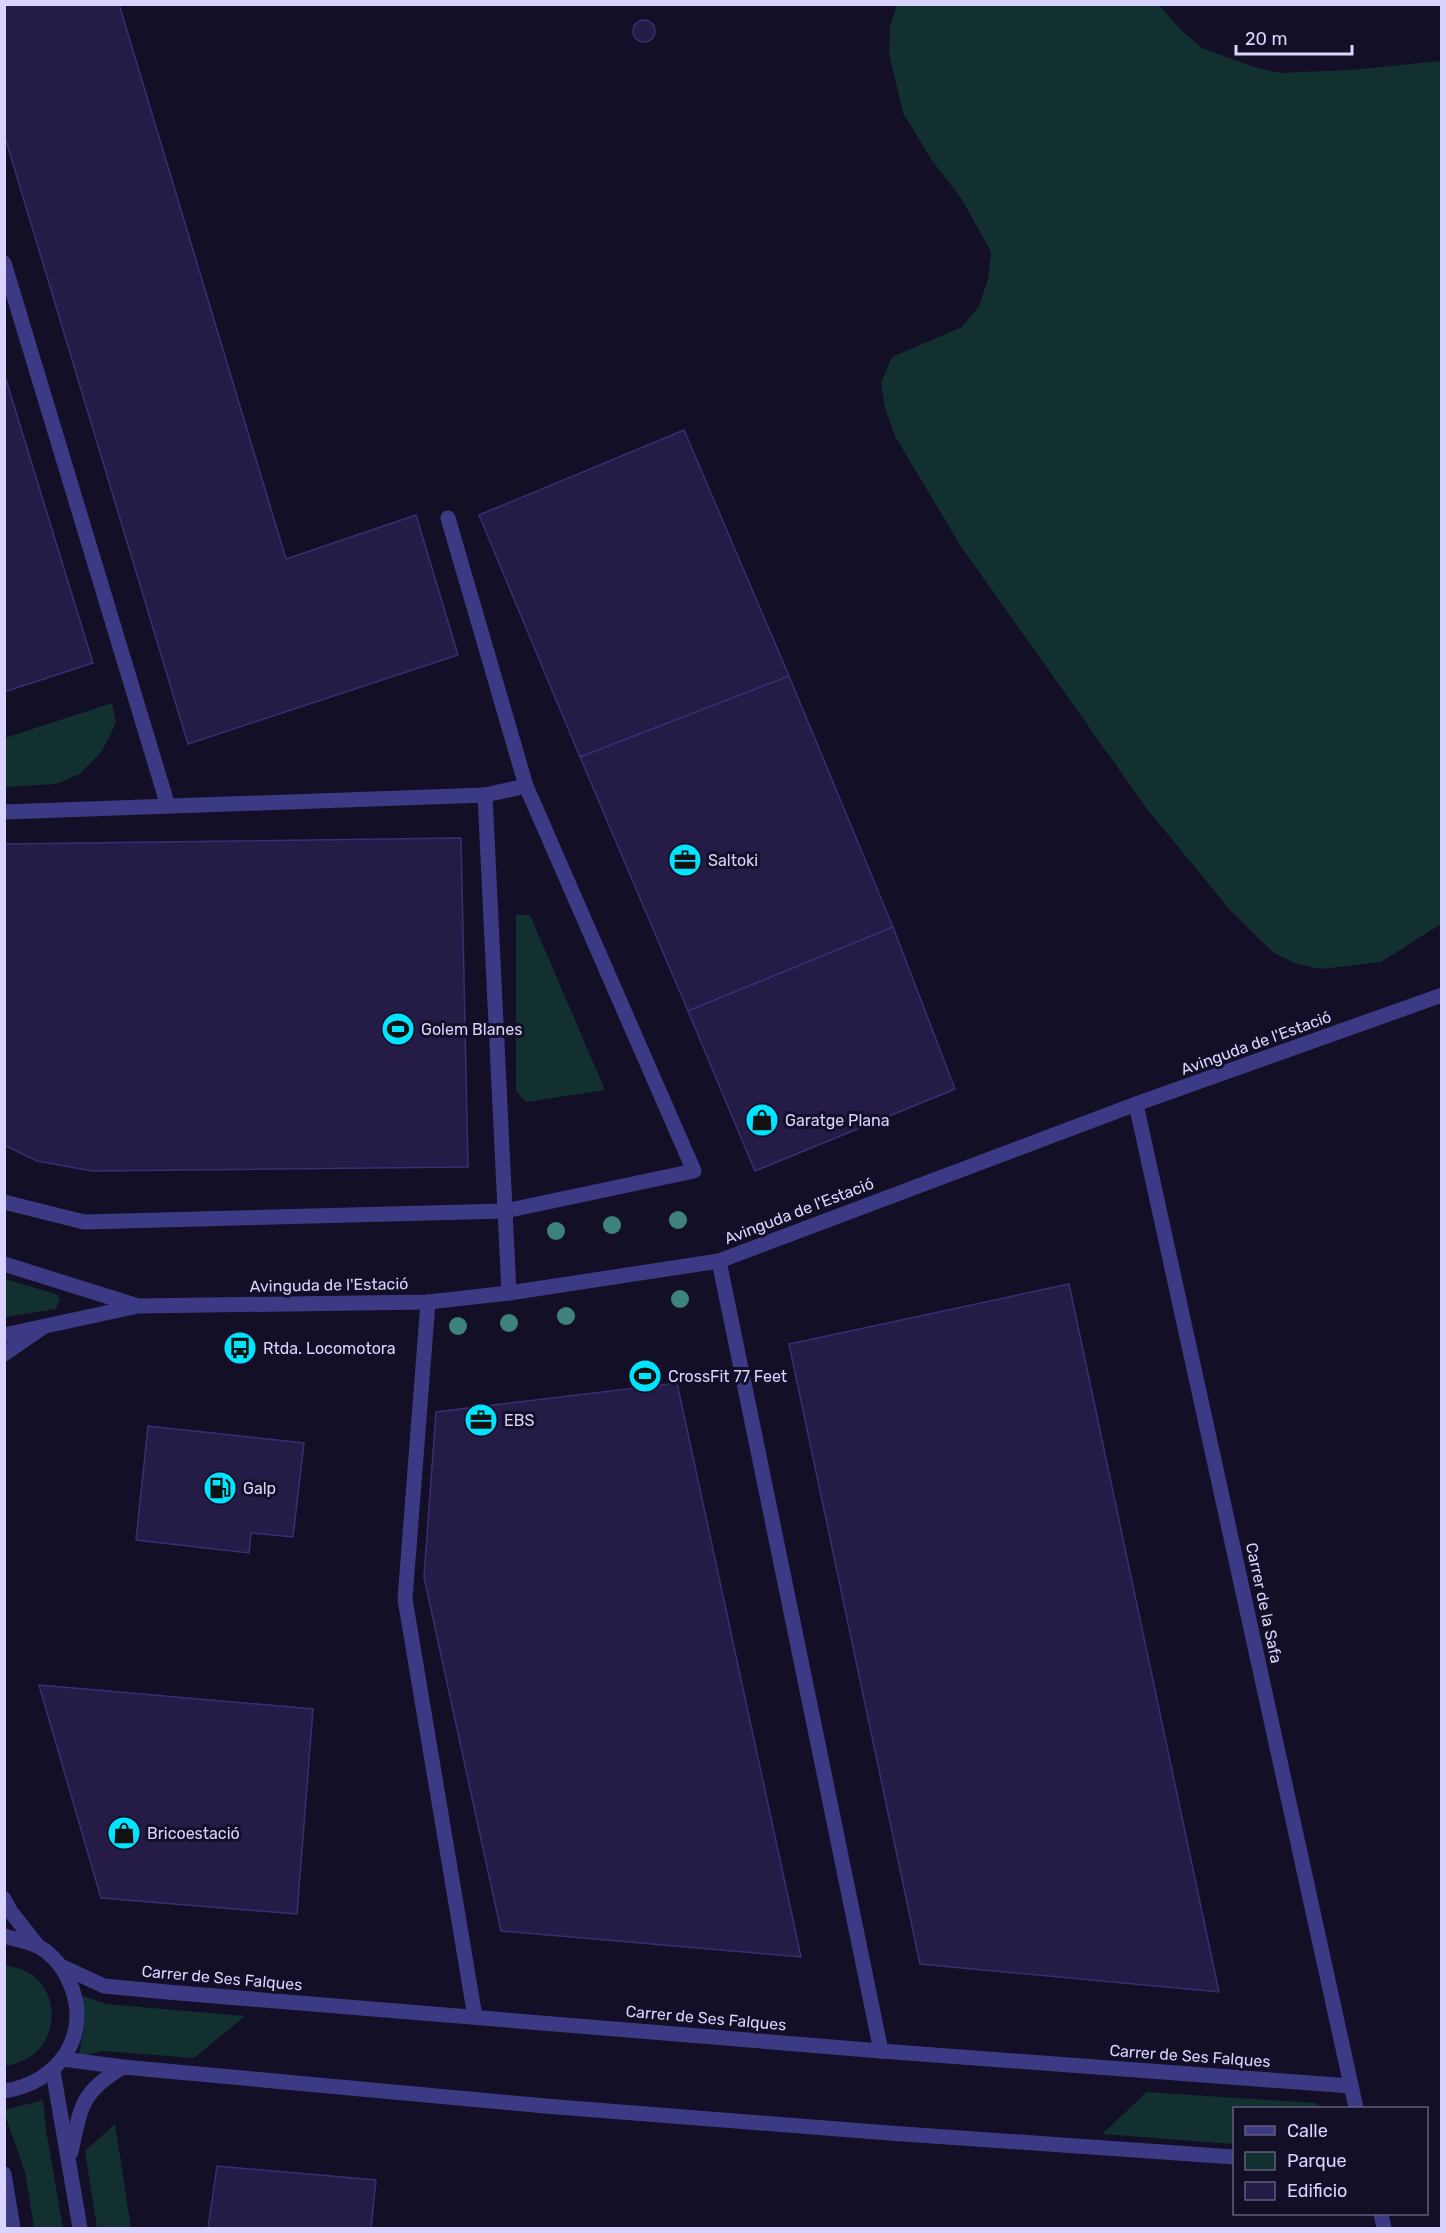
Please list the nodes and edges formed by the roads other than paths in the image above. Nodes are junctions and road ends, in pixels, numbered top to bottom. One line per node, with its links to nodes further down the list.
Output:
1 (4, 263): 5 (street)
2 (448, 518): 3 (street)
3 (526, 786): 4 (street); 10 (street)
4 (485, 795): 5 (street); 10 (street)
5 (168, 806): 6 (street)
6 (4, 812)
7 (1442, 995): 8 (street, Avinguda de l'Estació)
8 (1136, 1104): 11 (street, Avinguda de l'Estació); 28 (street, Carrer de la Safa)
9 (4, 1202): 10 (street)
10 (505, 1211): 13 (street)
11 (719, 1261): 13 (street, Avinguda de l'Estació); 24 (street)
12 (4, 1264): 15 (street, Avinguda de l'Estació)
13 (509, 1293): 14 (street, Avinguda de l'Estació)
14 (428, 1302): 15 (street, Avinguda de l'Estació); 23 (street)
15 (138, 1306): 16 (street, Avinguda de l'Estació)
16 (43, 1327): 17 (street, Avinguda de l'Estació); 18 (street)
17 (4, 1335)
18 (4, 1354)
19 (4, 1899): 21 (street)
20 (4, 1936): 21 (street)
21 (37, 1945): 22 (street)
22 (63, 1967): 23 (street, Carrer de Ses Falques); 25 (street)
23 (475, 2017): 24 (street, Carrer de Ses Falques)
24 (881, 2051): 28 (street, Carrer de Ses Falques)
25 (63, 2059): 26 (street); 27 (street)
26 (123, 2067): 31 (street); 32 (street)
27 (53, 2071): 29 (street); 32 (street)
28 (1351, 2086): 30 (street, Carrer de la Safa)
29 (4, 2091)
30 (1356, 2107)
31 (1233, 2157)
32 (69, 2161): 35 (street)
33 (4, 2174): 34 (street)
34 (13, 2229)
35 (80, 2229)

